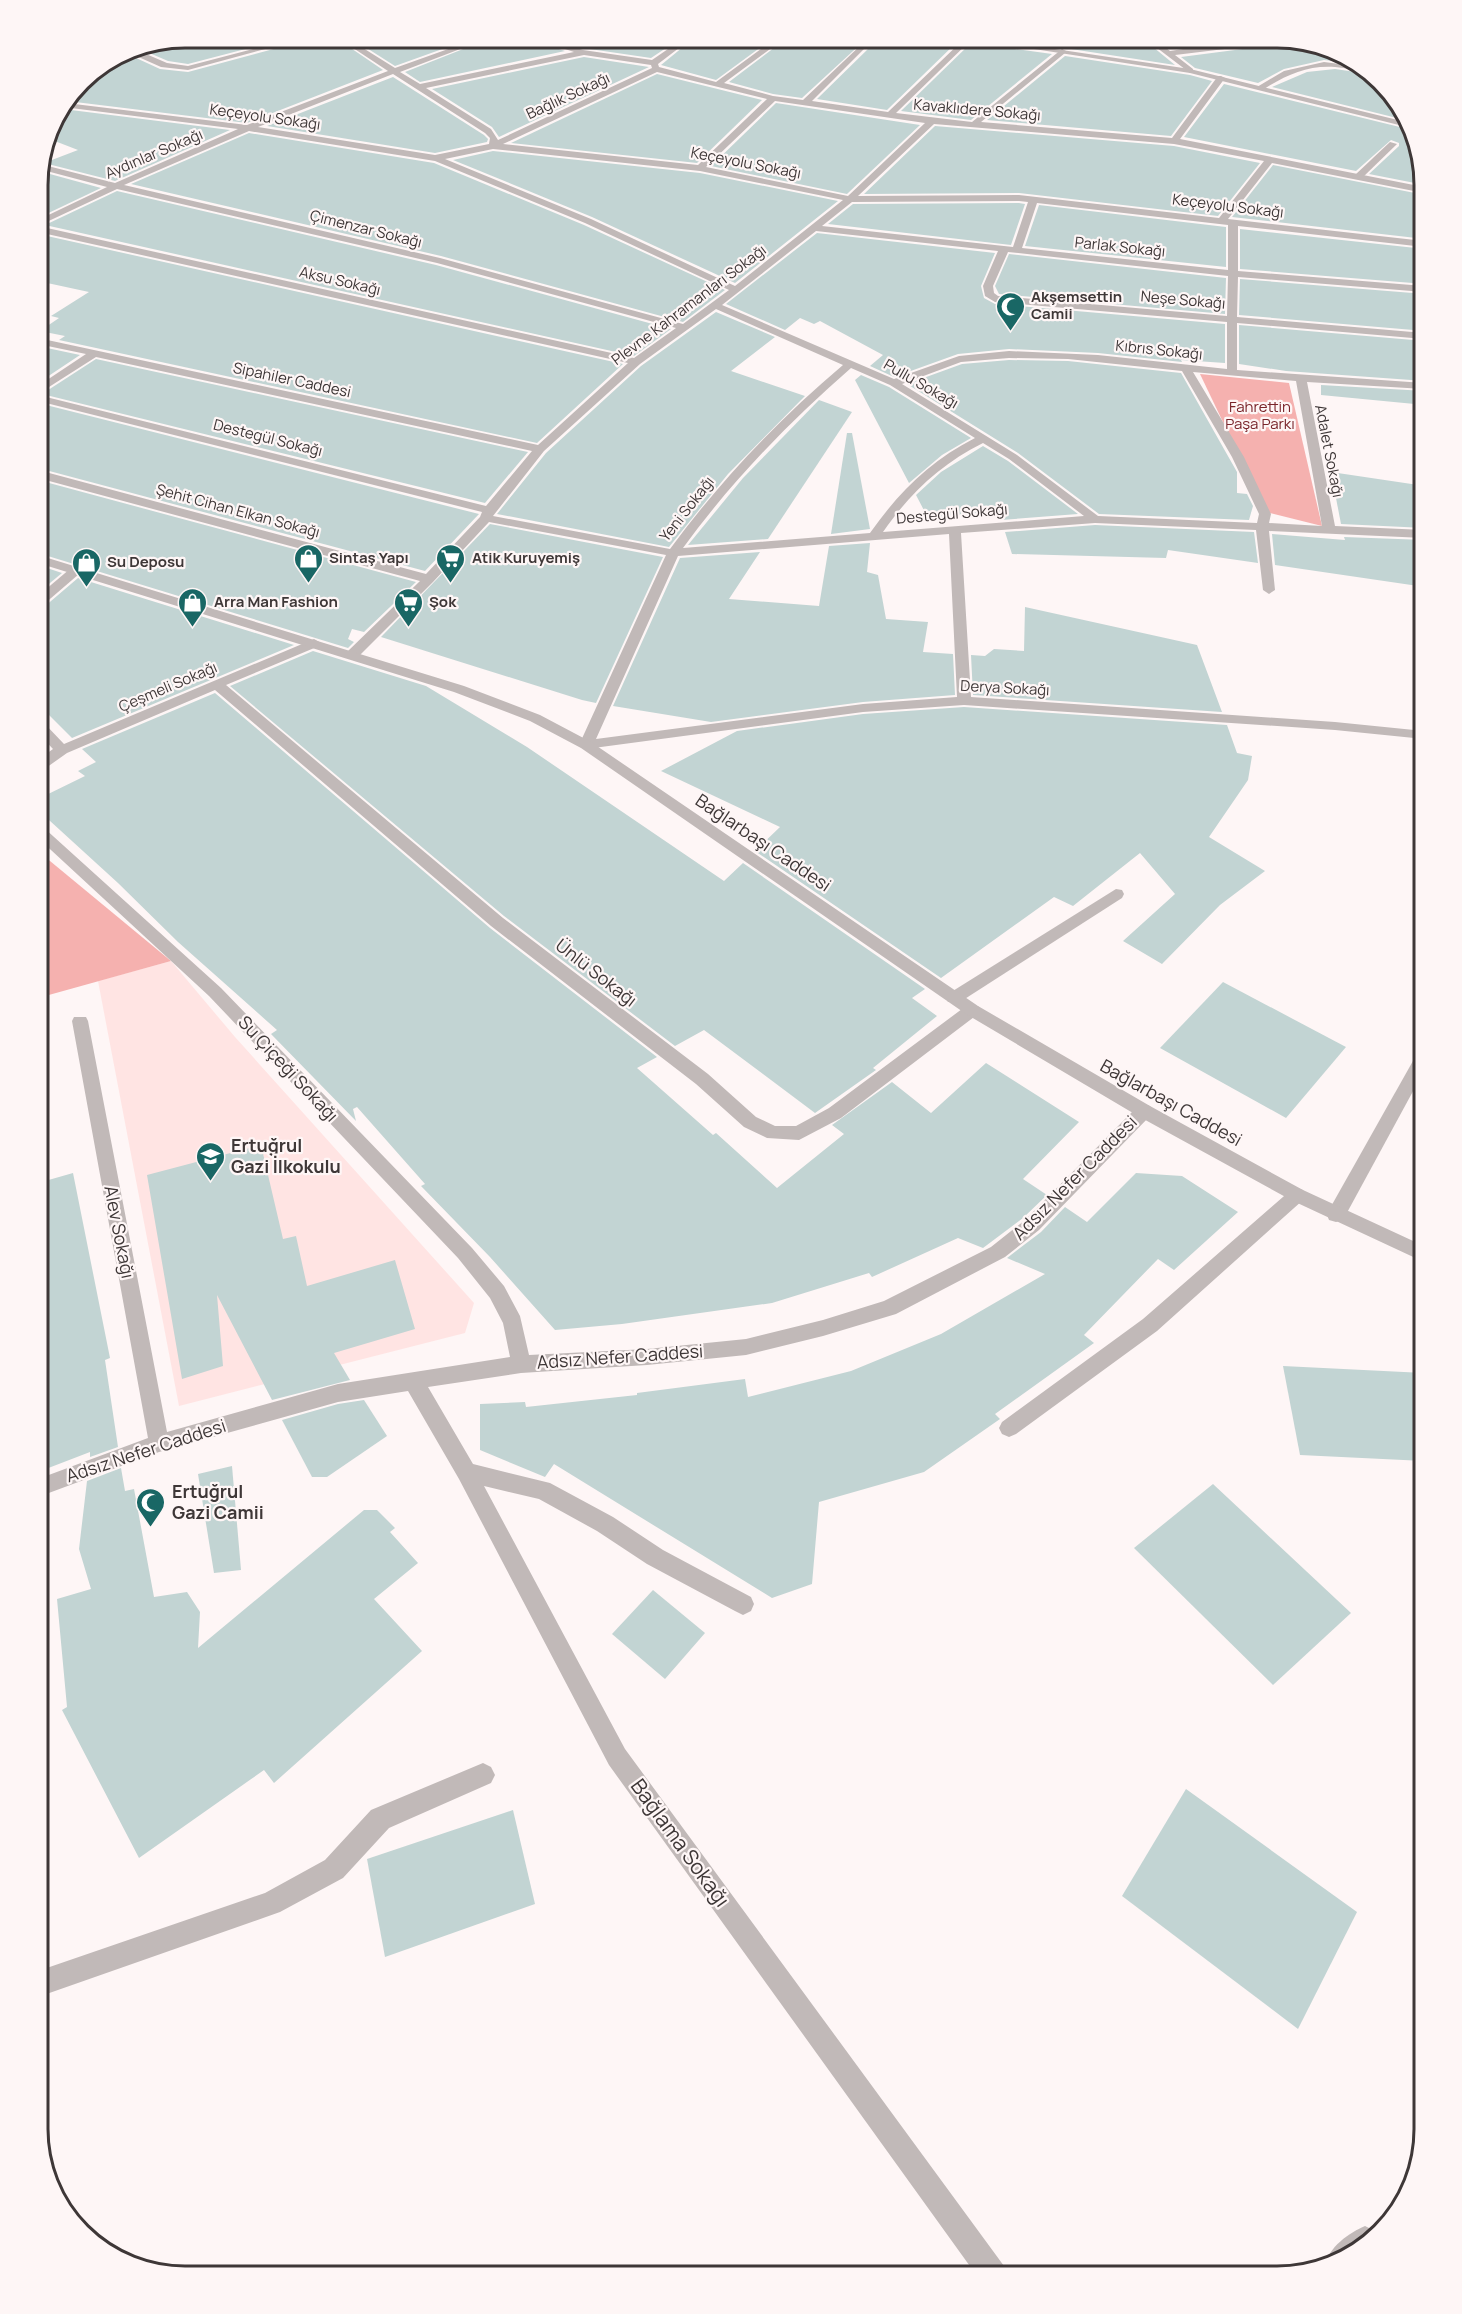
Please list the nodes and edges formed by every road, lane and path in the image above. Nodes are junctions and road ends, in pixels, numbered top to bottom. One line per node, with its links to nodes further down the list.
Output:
1 (264, 48): 15 (street)
2 (357, 48): 20 (street)
3 (457, 48): 20 (street, Aydınlar Sokağı)
4 (569, 48): 13 (street, Kavaklıdere Sokağı)
5 (676, 48): 19 (street, Bağlık Sokağı)
6 (767, 48): 23 (street)
7 (860, 48): 27 (street)
8 (958, 48): 29 (street)
9 (1040, 48): 12 (street)
10 (1161, 48): 14 (street)
11 (1219, 48): 14 (street)
12 (1062, 51): 21 (street); 31 (street)
13 (582, 52): 19 (street, Kavaklıdere Sokağı); 24 (street)
14 (1169, 54): 21 (street)
15 (140, 56)
16 (1333, 60): 17 (street)
17 (1336, 63): 18 (street); 25 (street)
18 (1342, 64)
19 (655, 66): 23 (street, Kavaklıdere Sokağı); 36 (street, Bağlık Sokağı)
20 (392, 71): 24 (street); 33 (street, Aydınlar Sokağı)
21 (1190, 71): 22 (street)
22 (1221, 78): 25 (street); 34 (street)
23 (717, 85): 26 (street, Kavaklıdere Sokağı)
24 (419, 87): 36 (street)
25 (1261, 87): 32 (street)
26 (773, 98): 27 (street, Kavaklıdere Sokağı); 39 (street)
27 (805, 103): 29 (street, Kavaklıdere Sokağı)
28 (73, 106): 33 (street, Keçeyolu Sokağı)
29 (890, 115): 30 (street, Kavaklıdere Sokağı)
30 (933, 121): 31 (street, Kavaklıdere Sokağı); 44 (street, Plevne Kahramanları Sokağı)
31 (975, 123): 34 (street, Kavaklıdere Sokağı)
32 (1399, 123)
33 (247, 128): 37 (street, Keçeyolu Sokağı); 42 (street, Aydınlar Sokağı)
34 (1174, 141): 38 (street, Kavaklıdere Sokağı)
35 (1393, 144): 41 (street)
36 (493, 146): 37 (street, Keçeyolu Sokağı); 39 (street, Keçeyolu Sokağı)
37 (435, 158): 56 (street)
38 (1270, 159): 41 (street, Kavaklıdere Sokağı); 47 (street)
39 (700, 168): 44 (street, Keçeyolu Sokağı)
40 (49, 169): 42 (street, Çimenzar Sokağı)
41 (1358, 177): 43 (street, Kavaklıdere Sokağı)
42 (112, 186): 46 (street, Aydınlar Sokağı); 59 (street, Çimenzar Sokağı)
43 (1414, 188)
44 (850, 199): 45 (street, Keçeyolu Sokağı); 49 (street, Plevne Kahramanları Sokağı)
45 (1033, 200): 47 (street, Keçeyolu Sokağı); 53 (street)
46 (48, 218)
47 (1222, 220): 48 (street, Keçeyolu Sokağı)
48 (1233, 221): 51 (street, Keçeyolu Sokağı); 54 (street)
49 (814, 228): 52 (street, Parlak Sokağı); 56 (street, Plevne Kahramanları Sokağı)
50 (48, 231): 63 (street, Aksu Sokağı)
51 (1414, 243)
52 (1004, 249): 53 (street, Parlak Sokağı); 58 (street, Neşe Sokağı)
53 (1016, 251): 54 (street, Parlak Sokağı)
54 (1234, 274): 55 (street, Parlak Sokağı); 58 (street)
55 (1414, 288)
56 (736, 290): 57 (street, Plevne Kahramanları Sokağı)
57 (714, 305): 59 (street, Plevne Kahramanları Sokağı); 64 (street, Pullu Sokağı)
58 (1231, 319): 60 (street, Neşe Sokağı); 66 (street)
59 (683, 327): 63 (street, Plevne Kahramanları Sokağı)
60 (1414, 335)
61 (48, 343): 62 (street, Sipahiler Caddesi)
62 (95, 353): 69 (street); 73 (street, Sipahiler Caddesi)
63 (636, 362): 73 (street, Plevne Kahramanları Sokağı)
64 (850, 363): 68 (street, Pullu Sokağı); 82 (street, Yeni Sokağı)
65 (1185, 367): 66 (street, Kıbrıs Sokağı); 68 (street, Kıbrıs Sokağı); 77 (street)
66 (1232, 372): 67 (street, Kıbrıs Sokağı)
67 (1301, 378): 70 (street, Kıbrıs Sokağı); 79 (street, Adalet Sokağı)
68 (894, 383): 72 (street, Pullu Sokağı)
69 (48, 384)
70 (1414, 385)
71 (48, 401): 75 (street, Destegül Sokağı)
72 (983, 439): 76 (street, Pullu Sokağı); 81 (street)
73 (540, 449): 75 (street, Plevne Kahramanları Sokağı)
74 (48, 477): 85 (street, Şehit Cihan Elkan Sokağı)
75 (488, 514): 82 (street, Destegül Sokağı); 85 (street, Plevne Kahramanları Sokağı)
76 (1095, 519): 77 (street, Destegül Sokağı); 78 (street, Destegül Sokağı)
77 (1262, 526): 79 (street, Destegül Sokağı); 86 (street)
78 (955, 529): 81 (street, Destegül Sokağı); 91 (street)
79 (1329, 529): 80 (street, Destegül Sokağı)
80 (1414, 533)
81 (873, 538): 82 (street, Destegül Sokağı)
82 (672, 553): 94 (street, Yeni Sokağı)
83 (48, 562): 84 (street, Bağlarbaşı Caddesi)
84 (75, 571): 87 (street); 88 (street, Bağlarbaşı Caddesi)
85 (429, 579): 89 (street, Plevne Kahramanları Sokağı)
86 (1269, 590)
87 (48, 594)
88 (314, 643): 89 (street, Bağlarbaşı Caddesi); 90 (street, Çeşmeli Sokağı)
89 (352, 655): 94 (street, Bağlarbaşı Caddesi)
90 (216, 684): 95 (street, Çeşmeli Sokağı); 100 (street, Ünlü Sokağı)
91 (964, 701): 92 (street, Derya Sokağı); 94 (street, Derya Sokağı)
92 (1414, 734)
93 (48, 735): 95 (street)
94 (586, 745): 99 (street, Bağlarbaşı Caddesi)
95 (62, 750): 96 (street, Çeşmeli Sokağı)
96 (48, 760)
97 (48, 839): 107 (street, Su Çiçeği Sokağı)
98 (1116, 894): 99 (street)
99 (954, 998): 100 (street, Bağlarbaşı Caddesi)
100 (972, 1010): 103 (street, Bağlarbaşı Caddesi)
101 (80, 1021): 110 (street, Alev Sokağı)
102 (1414, 1076): 105 (street)
103 (1144, 1111): 104 (street, Bağlarbaşı Caddesi); 107 (street, Adsız Nefer Caddesi)
104 (1297, 1195): 105 (street, Bağlarbaşı Caddesi); 109 (street)
105 (1336, 1215): 106 (street, Bağlarbaşı Caddesi)
106 (1414, 1249)
107 (521, 1364): 108 (street, Adsız Nefer Caddesi)
108 (413, 1380): 110 (street, Adsız Nefer Caddesi); 111 (street, Bağlama Sokağı)
109 (1009, 1428)
110 (159, 1443): 112 (street, Adsız Nefer Caddesi)
111 (466, 1472): 113 (street); 116 (street, Bağlama Sokağı)
112 (48, 1484)
113 (743, 1604)
114 (483, 1775): 115 (street)
115 (48, 1981)
116 (987, 2266)

